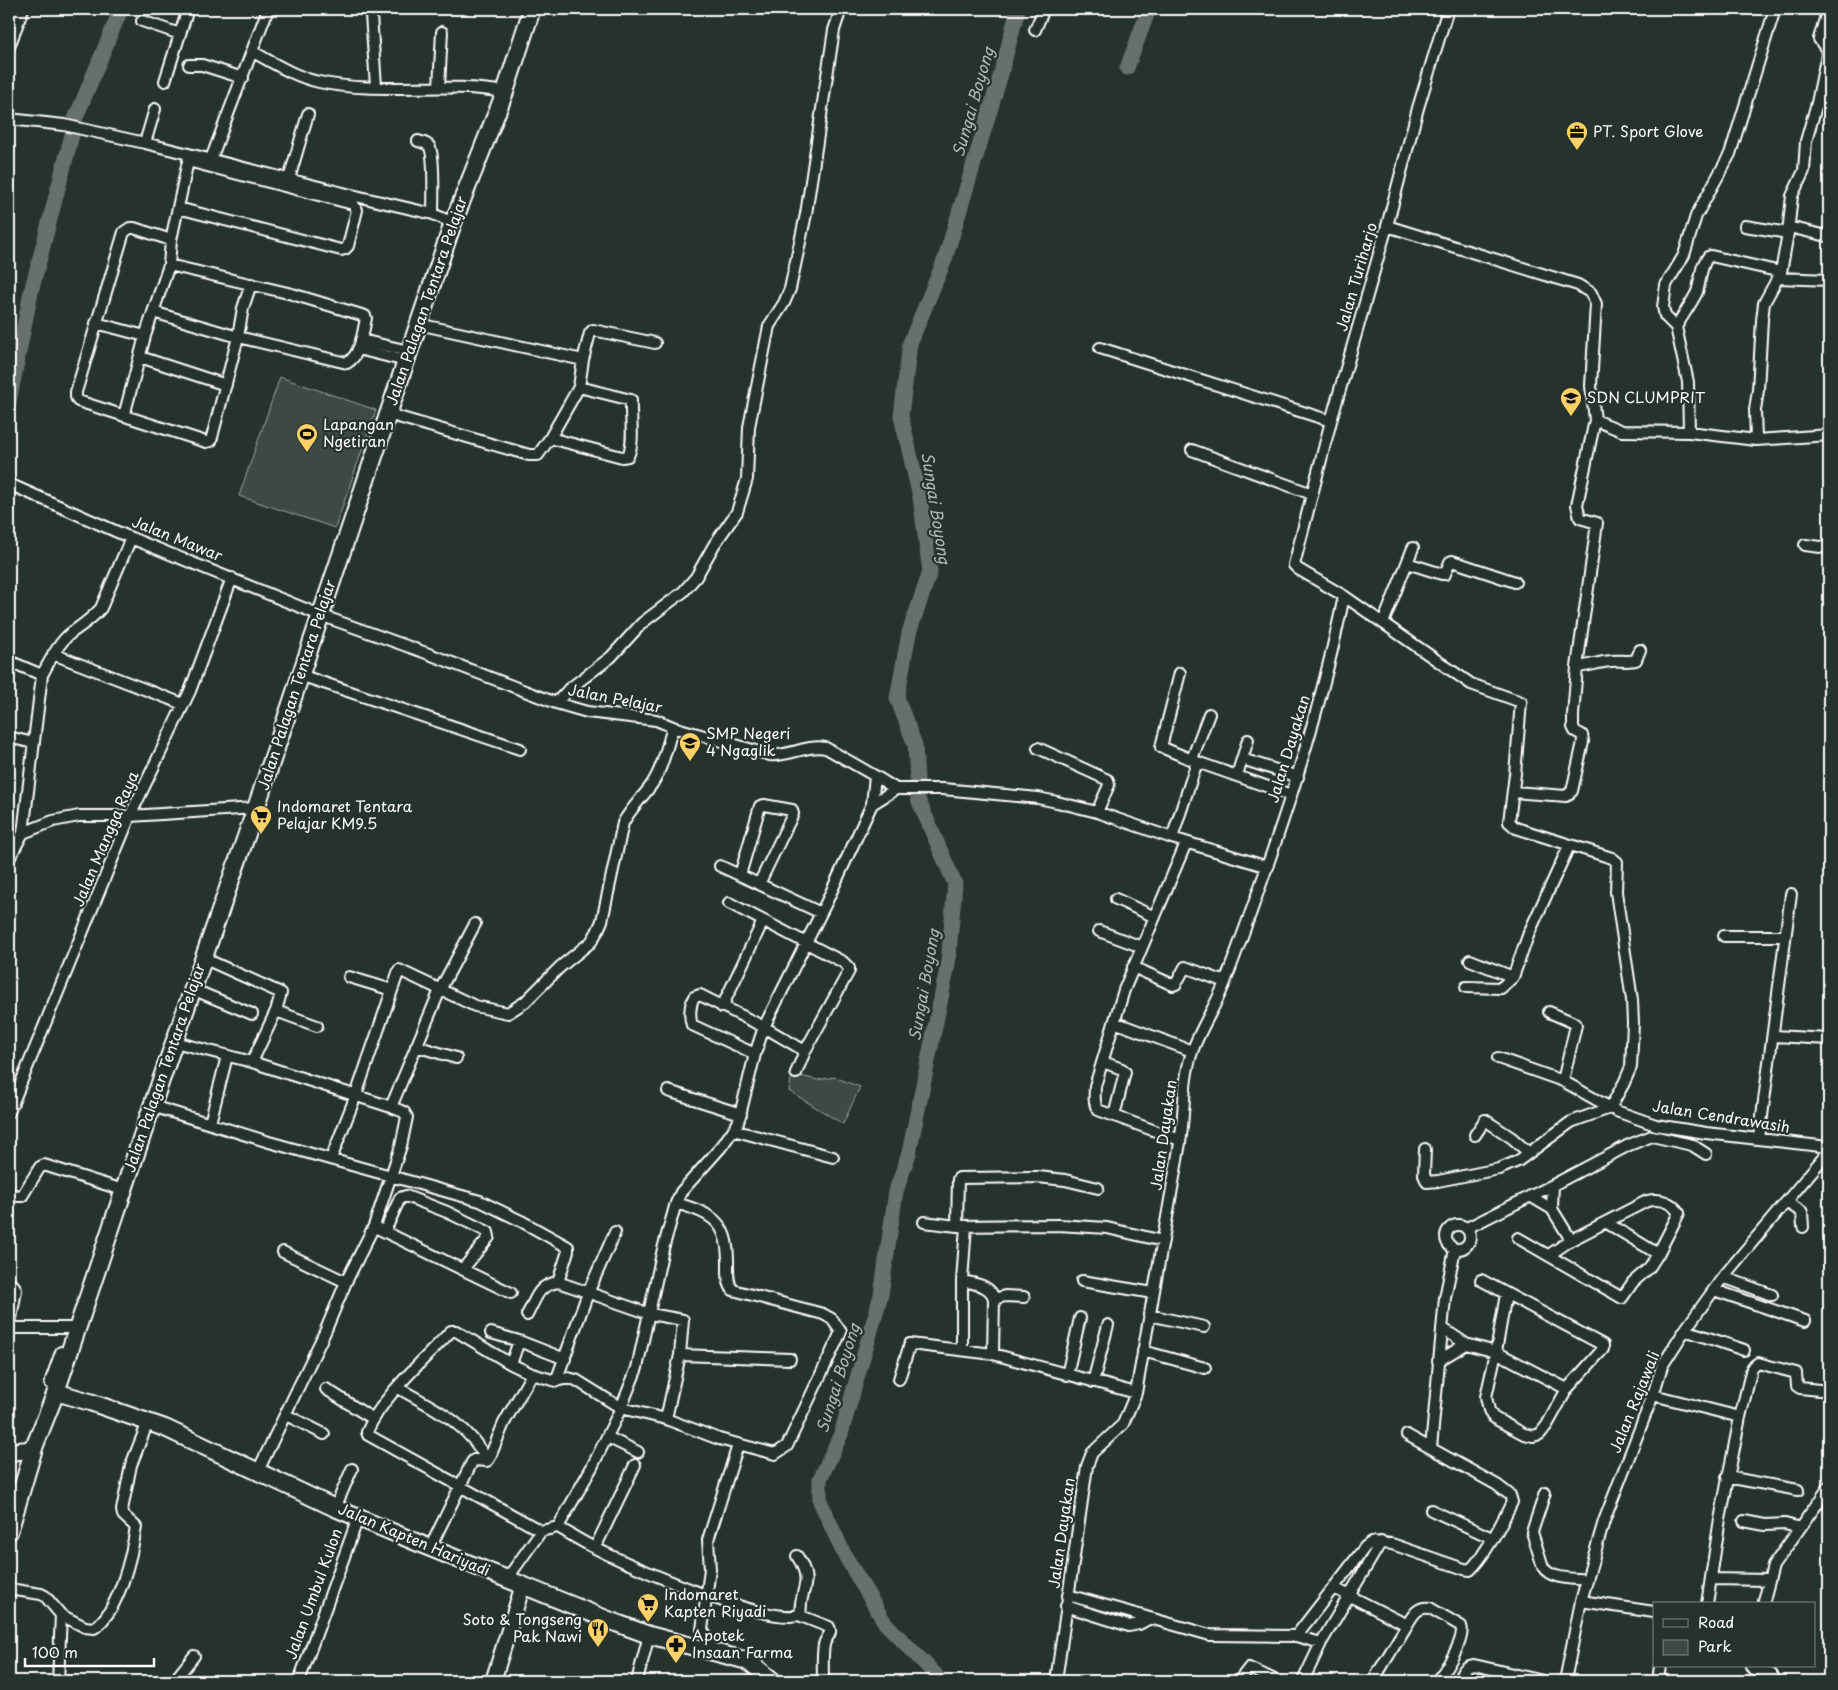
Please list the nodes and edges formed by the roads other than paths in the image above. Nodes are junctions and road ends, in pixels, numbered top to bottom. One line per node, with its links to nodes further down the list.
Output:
1 (23, 9): 15 (street)
2 (188, 9): 14 (street)
3 (268, 9): 16 (street)
4 (532, 9): 22 (main road, Jalan Palagan Tentara Pelajar)
5 (841, 9): 87 (street)
6 (1044, 9): 12 (street)
7 (1448, 9): 36 (street, Jalan Turiharjo)
8 (1775, 9): 48 (street)
9 (1828, 9): 23 (street)
10 (371, 15): 20 (street)
11 (142, 22): 14 (street)
12 (1035, 30)
13 (442, 32): 21 (street)
14 (180, 34): 19 (street)
15 (9, 46)
16 (253, 52): 18 (street); 20 (street)
17 (189, 65): 18 (street)
18 (243, 78): 30 (street)
19 (165, 81)
20 (376, 86): 21 (street)
21 (439, 87): 22 (street)
22 (505, 92): 35 (main road, Jalan Palagan Tentara Pelajar)
23 (1817, 104): 24 (street); 38 (street)
24 (1829, 105)
25 (154, 109): 29 (street)
26 (308, 114): 31 (street)
27 (9, 119): 29 (street)
28 (418, 141): 34 (street)
29 (145, 143): 30 (street)
30 (211, 159): 31 (street)
31 (289, 179): 32 (street)
32 (304, 187): 33 (street); 33 (street); 34 (street)
33 (178, 208): 40 (street)
34 (433, 214): 35 (street)
35 (453, 223): 47 (main road, Jalan Palagan Tentara Pelajar)
36 (1387, 226): 61 (street); 62 (street, Jalan Turiharjo)
37 (1745, 226): 38 (street)
38 (1789, 230): 39 (street); 42 (street)
39 (1827, 236)
40 (171, 240): 41 (street); 46 (street)
41 (170, 265): 44 (street); 45 (street)
42 (1780, 275): 43 (street); 48 (street); 66 (street)
43 (1829, 280)
44 (251, 284): 50 (street); 52 (street)
45 (153, 312): 49 (street); 50 (street)
46 (96, 323): 49 (street); 60 (street)
47 (418, 324): 55 (main road, Jalan Palagan Tentara Pelajar); 56 (street)
48 (1676, 327): 63 (street)
49 (145, 336): 54 (street)
50 (238, 337): 52 (street); 57 (street)
51 (655, 343): 56 (street)
52 (360, 345): 55 (street)
53 (1100, 348): 62 (street)
54 (140, 356): 57 (street); 60 (street)
55 (407, 356): 59 (main road, Jalan Palagan Tentara Pelajar)
56 (583, 360): 58 (street)
57 (226, 385): 60 (street)
58 (579, 387): 65 (street); 65 (street)
59 (388, 414): 65 (street); 78 (main road, Jalan Palagan Tentara Pelajar)
60 (124, 416)
61 (1595, 420): 63 (street); 83 (street)
62 (1331, 421): 69 (street, Jalan Turiharjo)
63 (1689, 432): 66 (street)
64 (1829, 435): 66 (street)
65 (550, 438)
66 (1756, 440)
67 (1192, 450): 69 (street)
68 (9, 484): 70 (street, Jalan Mawar)
69 (1312, 494): 77 (street, Jalan Turiharjo)
70 (131, 538): 75 (street, Jalan Mawar); 81 (street)
71 (1805, 545): 73 (street)
72 (1413, 548): 74 (street)
73 (1829, 548)
74 (1407, 564): 76 (street); 79 (street)
75 (232, 578): 78 (street, Jalan Mawar); 88 (street, Jalan Mangga Raya)
76 (1515, 582)
77 (1344, 596): 79 (street); 100 (street, Jalan Dayakan)
78 (320, 615): 86 (main road, Jalan Palagan Tentara Pelajar); 87 (street, Jalan Pelajar)
79 (1383, 623): 102 (street)
80 (1640, 650): 83 (street)
81 (53, 654): 85 (street); 88 (street)
82 (9, 661): 85 (street)
83 (1577, 667): 102 (street)
84 (1180, 673): 97 (street)
85 (42, 675): 93 (street)
86 (300, 675): 95 (street); 105 (main road, Jalan Palagan Tentara Pelajar)
87 (556, 703): 90 (street, Jalan Pelajar)
88 (183, 704): 107 (street, Jalan Mangga Raya)
89 (1209, 714): 97 (street)
90 (673, 728): 99 (street, Jalan Pelajar); 138 (street)
91 (9, 737): 93 (street)
92 (1248, 740): 96 (street)
93 (33, 743): 108 (street)
94 (1038, 748): 106 (street)
95 (520, 749)
96 (1242, 759): 98 (street); 100 (street)
97 (1194, 761): 98 (street); 109 (street)
98 (1237, 775): 103 (street)
99 (875, 776): 101 (street, Jalan Pelajar); 104 (street)
100 (1298, 777): 103 (street, Jalan Dayakan)
101 (900, 789): 104 (street); 106 (street)
102 (1513, 792): 111 (street)
103 (1291, 795): 114 (street, Jalan Dayakan)
104 (872, 804): 120 (street)
105 (256, 808): 107 (street); 129 (main road, Jalan Palagan Tentara Pelajar)
106 (1097, 812): 109 (street)
107 (130, 816): 108 (street); 161 (street, Jalan Mangga Raya)
108 (23, 833): 112 (street)
109 (1172, 838): 110 (street)
110 (1186, 842): 114 (street); 121 (street)
111 (1569, 846): 133 (street); 165 (street)
112 (9, 859)
113 (720, 866): 115 (street)
114 (1268, 867): 134 (street, Jalan Dayakan)
115 (740, 875): 116 (street); 116 (street)
116 (759, 884): 120 (street)
117 (1791, 894): 126 (street)
118 (1116, 899): 121 (street)
119 (729, 903): 122 (street)
120 (821, 913): 127 (street)
121 (1155, 917): 128 (street)
122 (763, 921): 127 (street); 139 (street)
123 (475, 924): 138 (street)
124 (1099, 931): 128 (street)
125 (1724, 936): 126 (street)
126 (1785, 936): 146 (street)
127 (806, 944): 145 (street); 150 (street)
128 (1142, 947): 131 (street)
129 (203, 958): 136 (main road, Jalan Palagan Tentara Pelajar); 140 (street)
130 (1470, 960): 133 (street)
131 (1133, 967): 134 (street); 143 (street)
132 (349, 977): 137 (street)
133 (1513, 977): 135 (street)
134 (1226, 982): 151 (street, Jalan Dayakan)
135 (1466, 987)
136 (192, 989): 142 (street); 148 (main road, Jalan Palagan Tentara Pelajar)
137 (392, 990): 138 (street); 162 (street)
138 (440, 990): 149 (street)
139 (722, 1007): 145 (street); 152 (street)
140 (276, 1011): 144 (street); 156 (street)
141 (1549, 1012): 159 (street)
142 (252, 1014)
143 (1114, 1022): 151 (street); 157 (street)
144 (317, 1026)
145 (764, 1027): 150 (street); 152 (street)
146 (1774, 1036): 147 (street); 172 (street)
147 (1829, 1039)
148 (175, 1042): 153 (street); 163 (main road, Jalan Palagan Tentara Pelajar)
149 (416, 1046): 154 (street); 164 (street)
150 (805, 1051): 158 (street)
151 (1192, 1052): 173 (street, Jalan Dayakan)
152 (755, 1054): 167 (street)
153 (227, 1056): 156 (street); 169 (street)
154 (456, 1058)
155 (1498, 1058): 159 (street, Jalan Cendrawasih)
156 (252, 1062): 162 (street)
157 (1103, 1062): 168 (street); 168 (street)
158 (796, 1073)
159 (1563, 1081): 165 (street, Jalan Cendrawasih)
160 (668, 1091): 167 (street)
161 (12, 1095): 166 (street, Jalan Mangga Raya)
162 (356, 1095): 164 (street); 179 (street)
163 (152, 1106): 169 (street); 183 (main road, Jalan Palagan Tentara Pelajar)
164 (391, 1107): 180 (street)
165 (1610, 1108): 172 (street, Jalan Cendrawasih); 176 (street)
166 (9, 1112)
167 (741, 1114): 170 (street)
168 (1114, 1116): 173 (street)
169 (210, 1123): 179 (street)
170 (733, 1130): 178 (street); 186 (street)
171 (1475, 1135): 176 (street)
172 (1759, 1139): 175 (street, Jalan Cendrawasih)
173 (1180, 1140): 199 (street, Jalan Dayakan)
174 (1425, 1149): 176 (street)
175 (1829, 1149): 187 (street, Jalan Rajawali)
176 (1529, 1153)
177 (1706, 1154): 181 (street)
178 (833, 1157)
179 (331, 1159): 180 (street)
180 (391, 1177): 191 (street); 210 (street)
181 (1553, 1185): 185 (street); 188 (street)
182 (1098, 1188): 192 (street)
183 (123, 1190): 184 (street); 213 (main road, Jalan Palagan Tentara Pelajar)
184 (9, 1193)
185 (1530, 1196): 188 (street); 194 (street)
186 (676, 1203): 221 (street); 268 (street)
187 (1784, 1203): 193 (street); 205 (street, Jalan Rajawali)
188 (1552, 1209): 198 (street)
189 (924, 1222): 192 (street)
190 (1607, 1223): 198 (street); 202 (street); 202 (street)
191 (374, 1226): 195 (street); 209 (street)
192 (962, 1226): 199 (street); 207 (street)
193 (1803, 1227)
194 (1467, 1228): 200 (street); 200 (street)
195 (385, 1231): 204 (street); 204 (street)
196 (615, 1232): 215 (street)
197 (1518, 1238): 203 (street)
198 (1571, 1240): 203 (street)
199 (1163, 1241): 216 (street, Jalan Dayakan)
200 (1454, 1249): 229 (street)
201 (283, 1252): 209 (street)
202 (1658, 1254): 203 (street)
203 (1549, 1255)
204 (463, 1270): 214 (street)
205 (1723, 1277): 212 (street, Jalan Rajawali); 218 (street)
206 (1481, 1280): 217 (street)
207 (962, 1281): 220 (street); 235 (street)
208 (1082, 1281): 216 (street)
209 (346, 1282): 259 (street)
210 (558, 1282): 215 (street); 222 (street)
211 (9, 1284): 230 (street)
212 (1714, 1290): 225 (street); 231 (street, Jalan Rajawali)
213 (89, 1292): 228 (street); 251 (main road, Jalan Palagan Tentara Pelajar)
214 (511, 1292)
215 (588, 1292): 221 (street); 241 (street)
216 (1153, 1293): 223 (street, Jalan Dayakan)
217 (1506, 1294): 238 (street); 254 (street)
218 (1772, 1295)
219 (1024, 1297): 220 (street)
220 (994, 1299): 239 (street)
221 (650, 1314): 240 (street); 258 (street)
222 (527, 1315)
223 (1150, 1315): 227 (street); 237 (street, Jalan Dayakan)
224 (1080, 1318): 247 (street)
225 (1805, 1321)
226 (1108, 1325): 250 (street)
227 (1204, 1327)
228 (70, 1328): 230 (street); 251 (street)
229 (1442, 1328): 234 (street); 243 (street)
230 (9, 1329)
231 (1685, 1330): 236 (street); 257 (street, Jalan Rajawali)
232 (491, 1333): 233 (street)
233 (519, 1341): 241 (street); 244 (street)
234 (1466, 1344): 238 (street); 243 (street)
235 (962, 1349): 239 (street); 248 (street)
236 (1744, 1350)
237 (1143, 1351): 245 (street); 256 (street, Jalan Dayakan)
238 (1496, 1352): 254 (street); 254 (street)
239 (993, 1354): 247 (street)
240 (680, 1355): 242 (street); 262 (street)
241 (565, 1359): 249 (street)
242 (790, 1359)
243 (1438, 1360): 269 (street)
244 (511, 1364): 246 (street); 252 (street)
245 (1205, 1368)
246 (532, 1374): 249 (street); 272 (street)
247 (1067, 1375): 250 (street)
248 (899, 1379)
249 (556, 1381): 258 (street)
250 (1093, 1382): 256 (street)
251 (53, 1388): 263 (main road, Jalan Kapten Hariyadi); 267 (main road, Jalan Palagan Tentara Pelajar)
252 (398, 1388): 261 (street); 272 (street)
253 (326, 1389): 261 (street)
254 (1567, 1389)
255 (1829, 1391): 260 (street)
256 (1136, 1393): 300 (street, Jalan Dayakan)
257 (1653, 1395): 260 (street); 295 (street, Jalan Rajawali)
258 (621, 1408): 262 (street); 266 (street)
259 (286, 1415): 264 (street); 275 (street)
260 (1740, 1417): 276 (street)
261 (372, 1419): 277 (street)
262 (666, 1419): 268 (street)
263 (148, 1422): 275 (main road, Jalan Kapten Hariyadi); 309 (street)
264 (324, 1434)
265 (1407, 1435): 269 (street)
266 (606, 1436): 271 (street); 285 (street)
267 (35, 1444): 270 (main road); 288 (main road, Jalan Palagan Tentara Pelajar)
268 (738, 1445): 301 (street)
269 (1431, 1448): 289 (street)
270 (9, 1452)
271 (638, 1452)
272 (487, 1461): 277 (street)
273 (635, 1465): 292 (street)
274 (352, 1469): 281 (street)
275 (257, 1472): 281 (main road, Jalan Kapten Hariyadi)
276 (1727, 1477): 279 (street); 294 (street)
277 (460, 1486): 287 (street); 291 (street)
278 (1829, 1487): 286 (street)
279 (1798, 1490)
280 (1545, 1493): 295 (street)
281 (335, 1508): 283 (main road, Jalan Kapten Hariyadi)
282 (1431, 1510): 289 (street)
283 (358, 1518): 291 (main road, Jalan Kapten Hariyadi); 321 (street, Jalan Umbul Kulon)
284 (1744, 1521): 286 (street)
285 (558, 1527): 287 (street); 292 (street)
286 (1800, 1528): 296 (street)
287 (541, 1531): 297 (street)
288 (9, 1532)
289 (1492, 1538): 290 (street)
290 (1381, 1542): 298 (street); 302 (street)
291 (430, 1548): 297 (main road, Jalan Kapten Hariyadi)
292 (594, 1548): 301 (street)
293 (798, 1556): 308 (street)
294 (1711, 1579): 296 (street); 304 (street)
295 (1587, 1580): 303 (street, Jalan Rajawali)
296 (1768, 1580): 305 (street)
297 (515, 1582): 312 (main road, Jalan Kapten Hariyadi); 322 (main road)
298 (1334, 1588): 302 (street); 313 (street)
299 (9, 1589): 309 (street)
300 (1068, 1595): 306 (street, Jalan Dayakan); 310 (street)
301 (706, 1596): 308 (street); 315 (street)
302 (1349, 1596): 311 (street); 314 (street)
303 (1581, 1601): 307 (street); 334 (street, Jalan Rajawali)
304 (1707, 1602)
305 (1763, 1602)
306 (1066, 1606): 310 (street); 326 (street, Jalan Dayakan)
307 (1653, 1612)
308 (801, 1614): 325 (street)
309 (61, 1615): 319 (street)
310 (1150, 1618): 313 (street)
311 (1407, 1625): 330 (street); 331 (street)
312 (649, 1635): 315 (main road, Jalan Kapten Hariyadi); 323 (street)
313 (1296, 1636): 314 (street)
314 (1321, 1643): 329 (street)
315 (711, 1652): 324 (main road, Jalan Kapten Hariyadi)
316 (194, 1656): 320 (street)
317 (1660, 1668): 335 (street)
318 (1753, 1668): 336 (street)
319 (58, 1681)
320 (174, 1681)
321 (299, 1681)
322 (493, 1681)
323 (638, 1681)
324 (773, 1681)
325 (823, 1681)
326 (1056, 1681)
327 (1239, 1681): 328 (street)
328 (1276, 1681)
329 (1303, 1681)
330 (1373, 1681)
331 (1436, 1681)
332 (1459, 1681): 333 (street)
333 (1543, 1681)
334 (1565, 1681)
335 (1658, 1681)
336 (1772, 1681)

